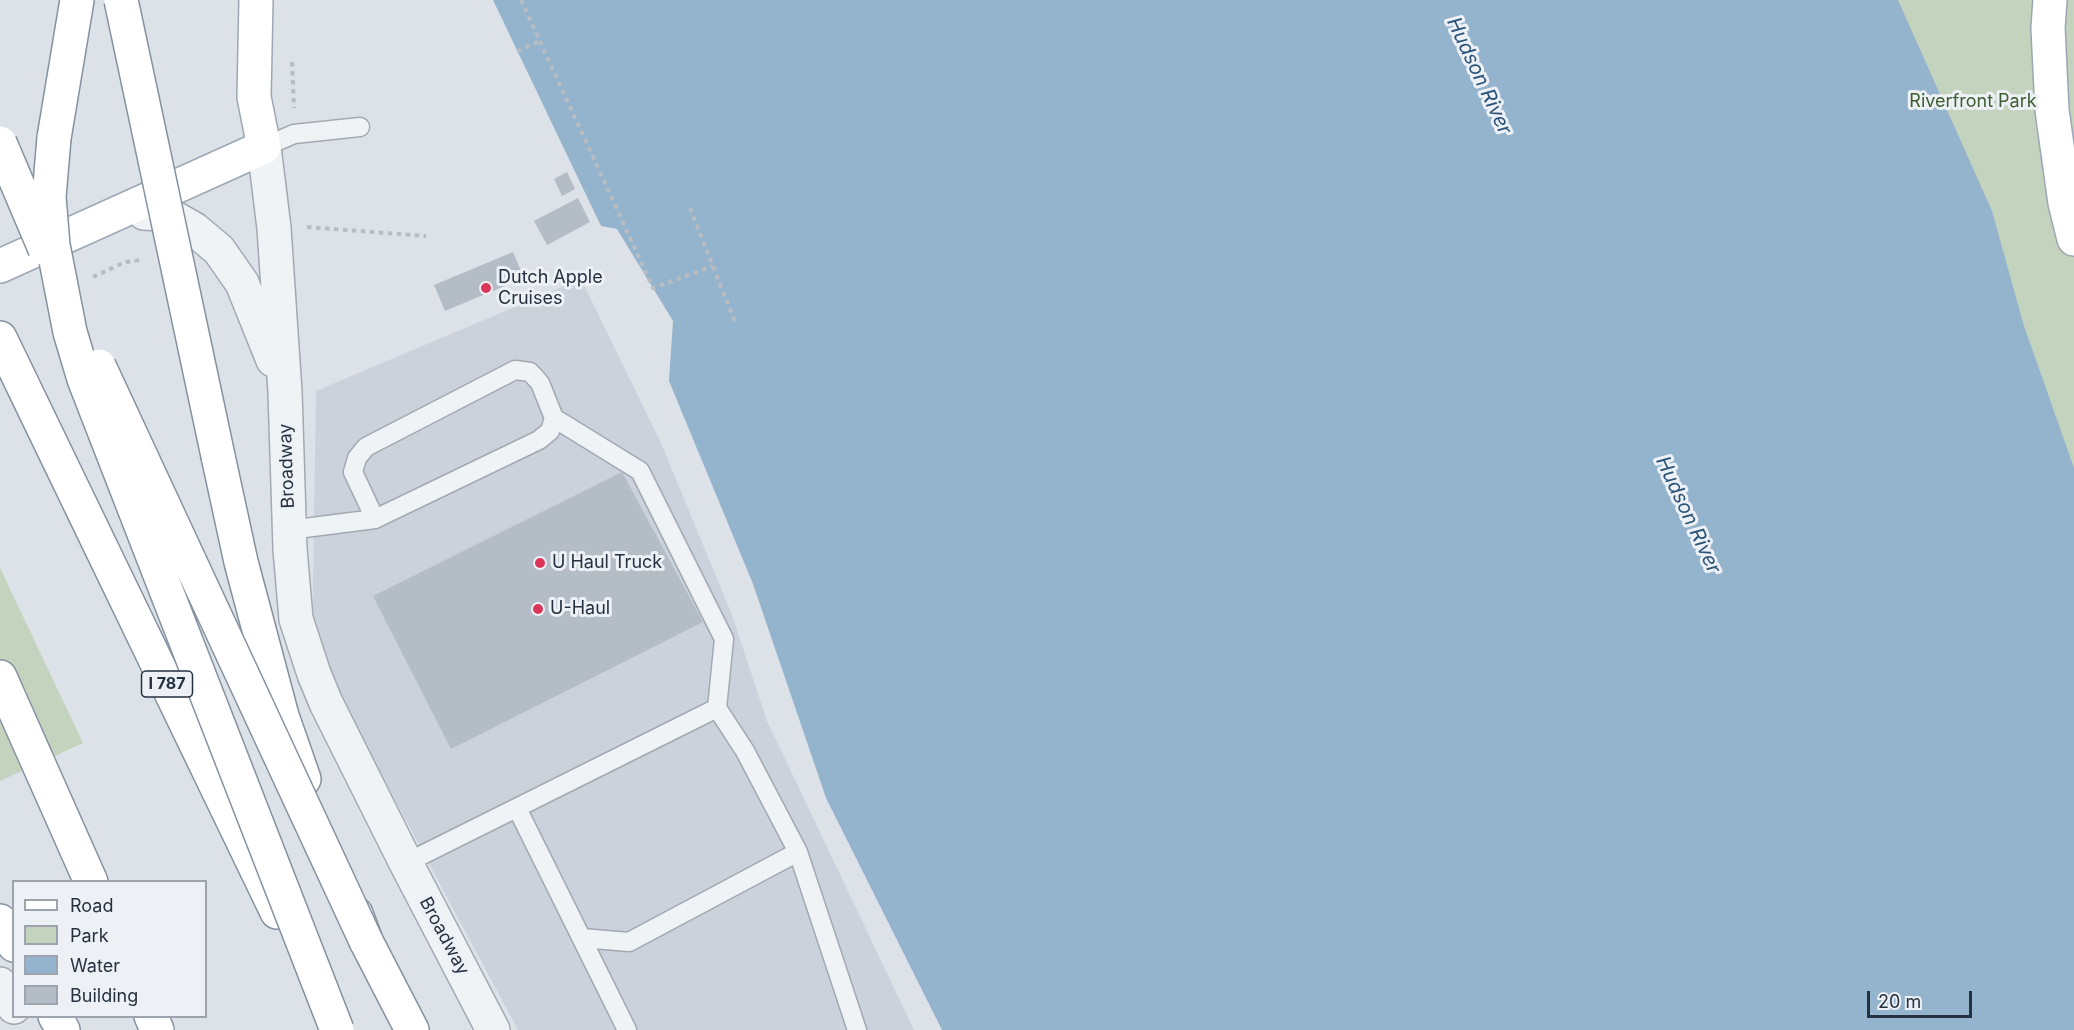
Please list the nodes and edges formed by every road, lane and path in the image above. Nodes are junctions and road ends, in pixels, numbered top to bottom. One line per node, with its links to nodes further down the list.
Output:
1 (77, 0): 36 (main road, bridge)
2 (121, 0): 32 (main road, bridge)
3 (256, 0): 10 (main road)
4 (521, 0): 6 (path)
5 (2050, 0): 15 (main road)
6 (540, 41): 7 (path); 16 (path)
7 (518, 51)
8 (360, 127): 10 (lane)
9 (0, 142): 32 (main road, bridge)
10 (264, 147): 12 (main road); 20 (street, Broadway)
11 (690, 208): 16 (path)
12 (101, 220): 17 (main road); 20 (street)
13 (298, 226): 14 (path)
14 (426, 236)
15 (2074, 238)
16 (713, 266): 18 (path)
17 (0, 267)
18 (735, 322)
19 (0, 338): 36 (main road, I 787, bridge)
20 (285, 392): 23 (street, Broadway)
21 (554, 418): 22 (lane); 22 (lane); 25 (lane)
22 (375, 519): 23 (lane)
23 (289, 530): 28 (street, Broadway)
24 (0, 677): 29 (main road)
25 (717, 708): 26 (lane); 27 (lane)
26 (517, 808): 28 (lane); 31 (lane)
27 (798, 852): 31 (lane); 40 (lane)
28 (406, 863): 38 (street, Broadway)
29 (90, 880)
30 (0, 921): 33 (main road)
31 (582, 938): 39 (lane)
32 (366, 941): 37 (main road)
33 (12, 942)
34 (0, 984): 35 (street)
35 (12, 1004)
36 (336, 1030)
37 (412, 1030)
38 (493, 1030)
39 (627, 1030)
40 (857, 1030)

